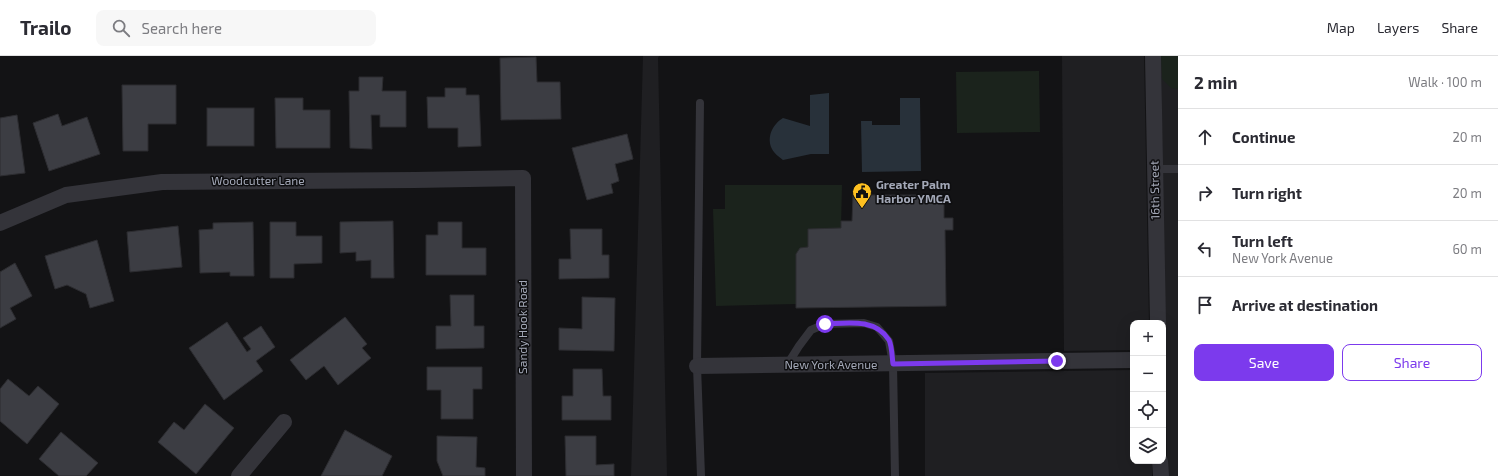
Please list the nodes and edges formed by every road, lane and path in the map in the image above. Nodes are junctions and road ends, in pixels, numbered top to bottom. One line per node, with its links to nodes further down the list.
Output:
1 (1153, 56): 3 (street, 16th Street)
2 (700, 103): 11 (lane)
3 (1154, 169): 4 (lane); 7 (street, 16th Street)
4 (1178, 169)
5 (523, 178): 6 (street, Woodcutter Lane); 15 (street, Sandy Hook Road)
6 (0, 223)
7 (1158, 320)
8 (1130, 360): 9 (street, New York Avenue)
9 (893, 364): 10 (street, New York Avenue); 10 (lane); 17 (lane)
10 (787, 365): 11 (street, New York Avenue)
11 (697, 366): 16 (lane)
12 (284, 422): 14 (street)
13 (1160, 464): 18 (street)
14 (239, 476)
15 (524, 476)
16 (701, 476)
17 (895, 476)
18 (1161, 476)

